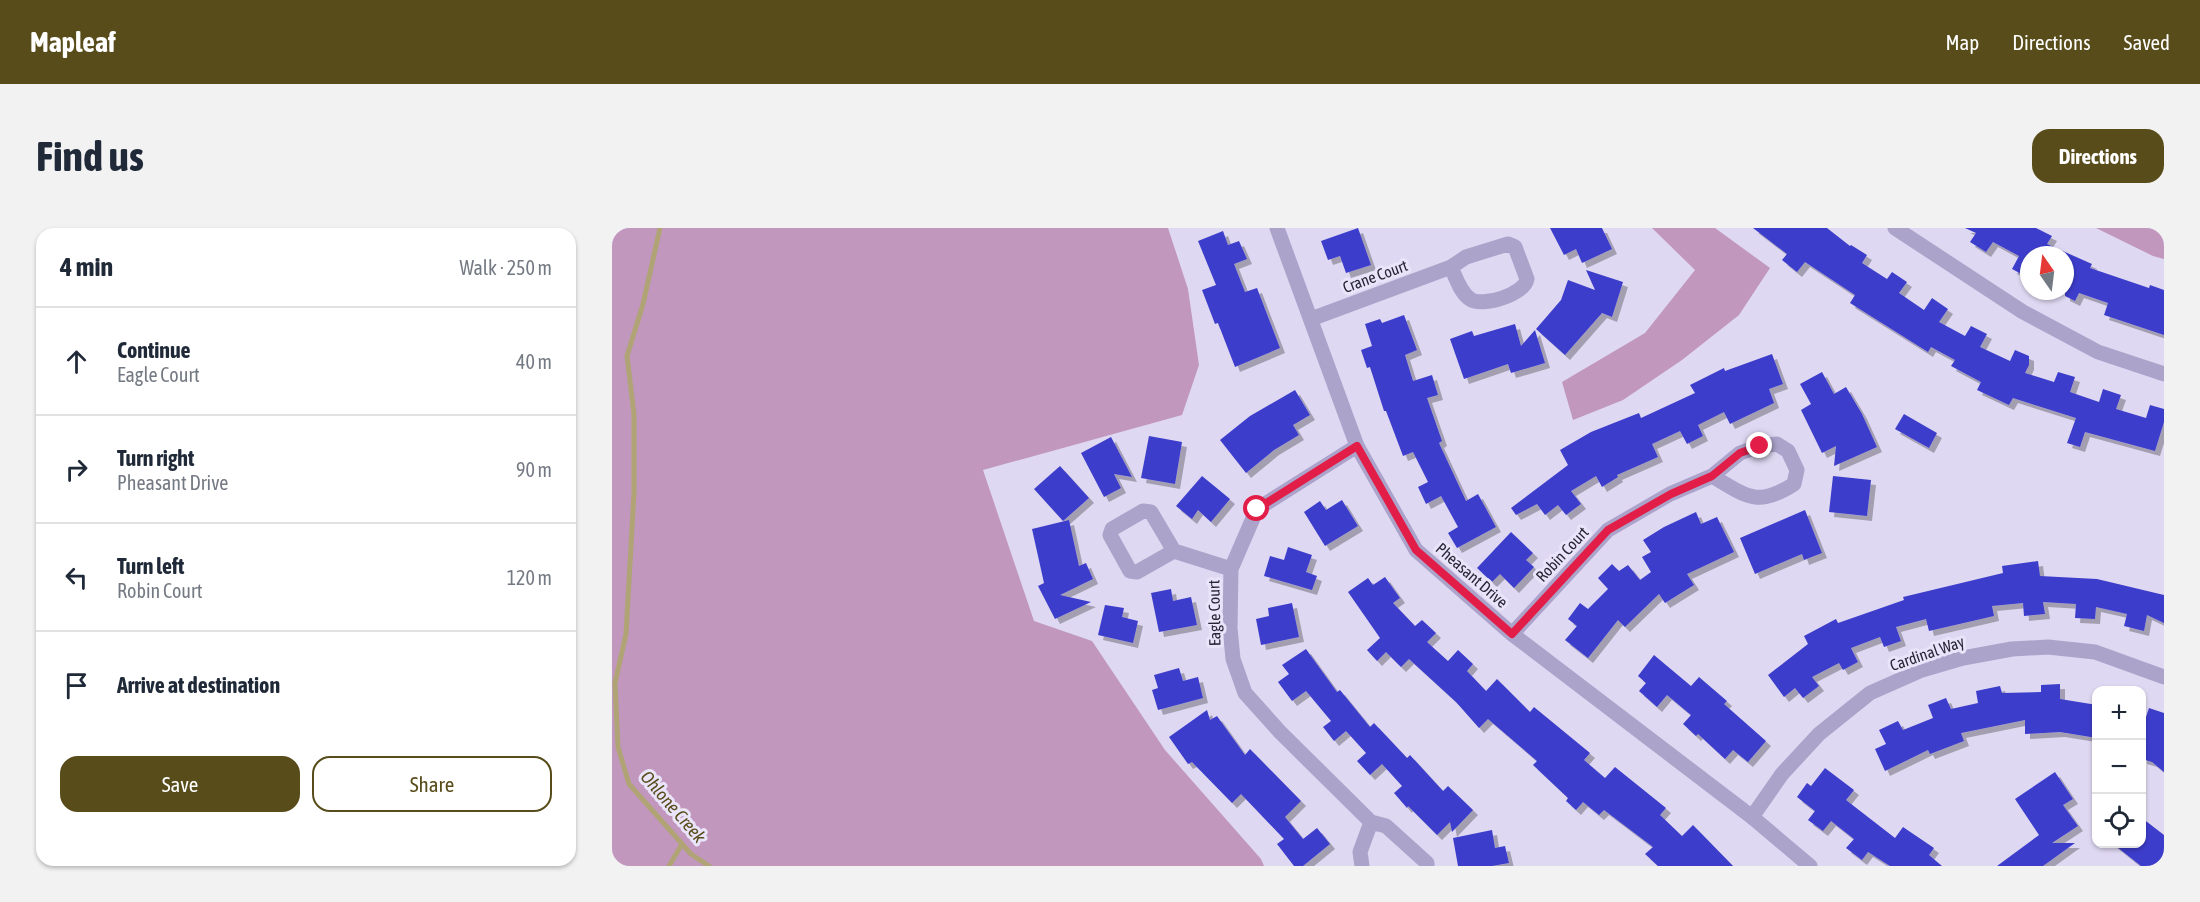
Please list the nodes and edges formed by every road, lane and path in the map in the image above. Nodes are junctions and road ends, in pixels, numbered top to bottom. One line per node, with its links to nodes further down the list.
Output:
1 (1277, 228): 4 (street, Pheasant Drive)
2 (1895, 228): 5 (street)
3 (1451, 267): 3 (street, Crane Court); 4 (street, Crane Court)
4 (1311, 319): 6 (street, Pheasant Drive)
5 (2164, 374)
6 (1357, 446): 9 (street, Eagle Court); 10 (street, Pheasant Drive)
7 (1712, 476): 7 (street, Robin Court); 10 (street, Robin Court)
8 (1174, 551): 9 (street)
9 (1231, 569): 13 (street, Eagle Court)
10 (1512, 634): 12 (street, Pheasant Drive)
11 (2164, 677): 12 (street, Cardinal Way)
12 (1752, 817): 16 (street, Pheasant Drive)
13 (1371, 822): 14 (street); 15 (street, Eagle Court)
14 (1362, 866)
15 (1427, 866)
16 (1810, 866)

